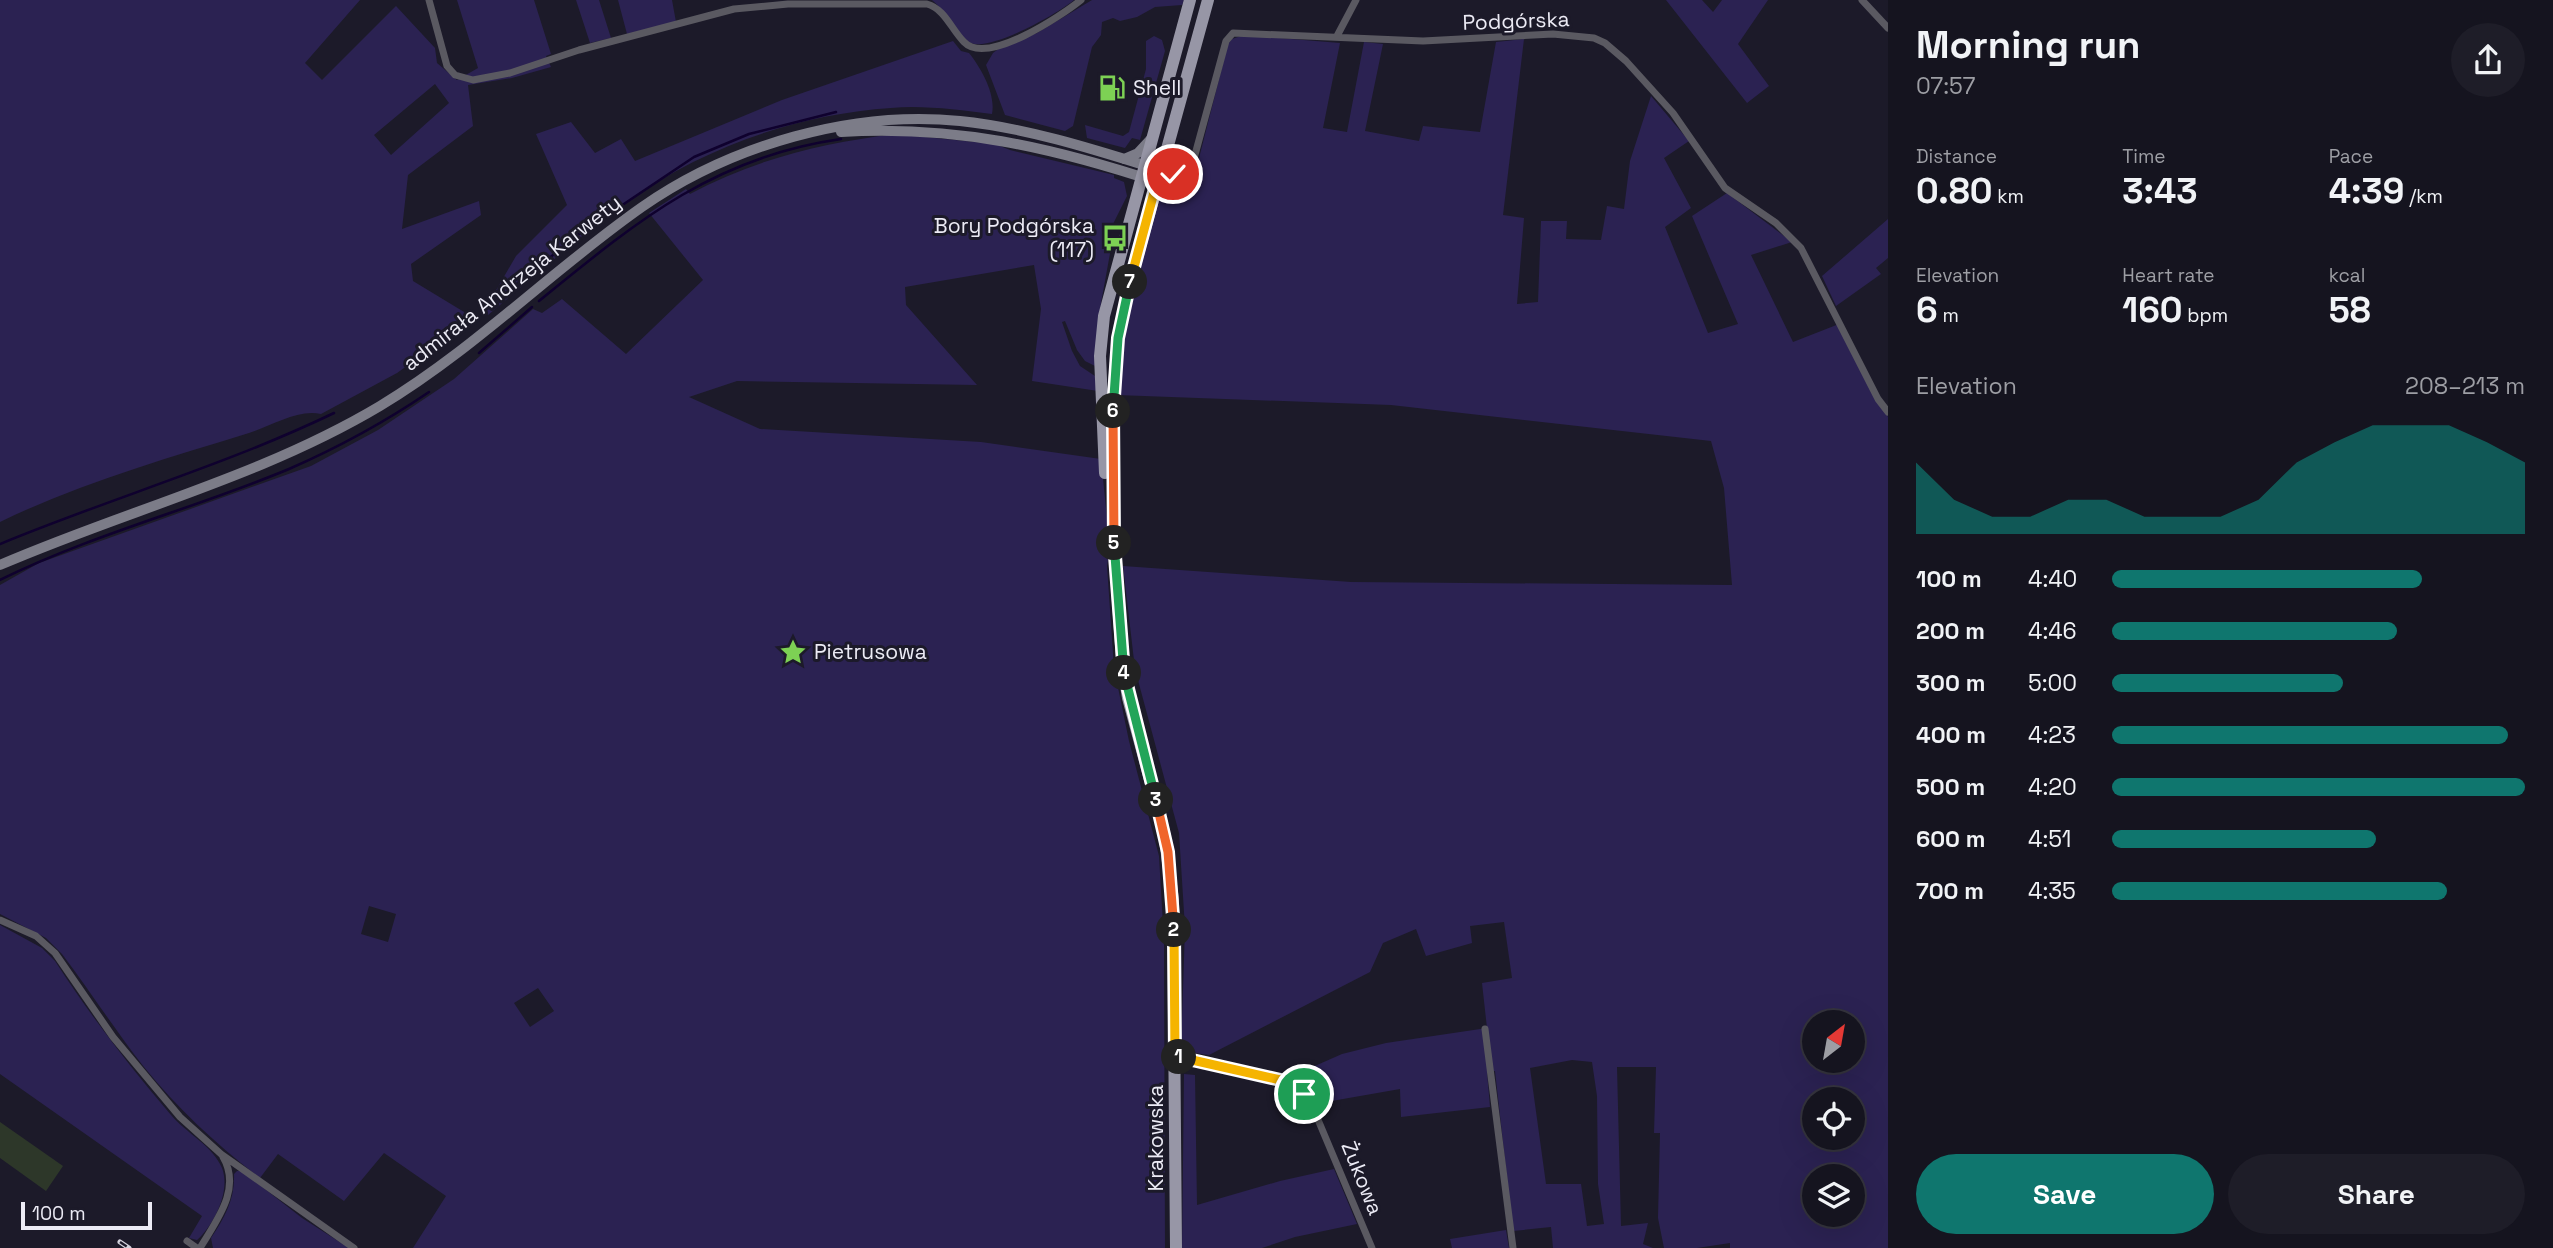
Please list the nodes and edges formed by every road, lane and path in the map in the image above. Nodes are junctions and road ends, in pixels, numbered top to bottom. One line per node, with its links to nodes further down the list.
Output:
1 (429, 0): 2 (street)
2 (1081, 0)
3 (1190, 0): 10 (main road, Krakowska)
4 (1208, 0): 13 (main road, Krakowska)
5 (1356, 0): 8 (street)
6 (1862, 0): 7 (street)
7 (1888, 28)
8 (1337, 36): 14 (street, Podgórska); 15 (street, Podgórska)
9 (817, 133): 11 (main road, admirała Andrzeja Karwety); 12 (main road, admirała Andrzeja Karwety); 17 (main road, admirała Andrzeja Karwety)
10 (1151, 139): 11 (main road); 12 (main road, Krakowska)
11 (1124, 159): 12 (main road, admirała Andrzeja Karwety)
12 (1142, 171): 13 (main road, admirała Andrzeja Karwety); 16 (main road, Krakowska)
13 (1159, 176): 14 (street); 14 (street); 16 (main road, Krakowska)
14 (1188, 176)
15 (1888, 412)
16 (1113, 529): 20 (main road, Krakowska)
17 (0, 565)
18 (0, 920): 21 (street)
19 (1485, 1029): 27 (street)
20 (1175, 1057): 25 (main road, Krakowska); 26 (street, Żukowa)
21 (221, 1154): 23 (street); 24 (street)
22 (187, 1241): 23 (street)
23 (198, 1248)
24 (354, 1248)
25 (1175, 1248)
26 (1372, 1248)
27 (1513, 1248)

